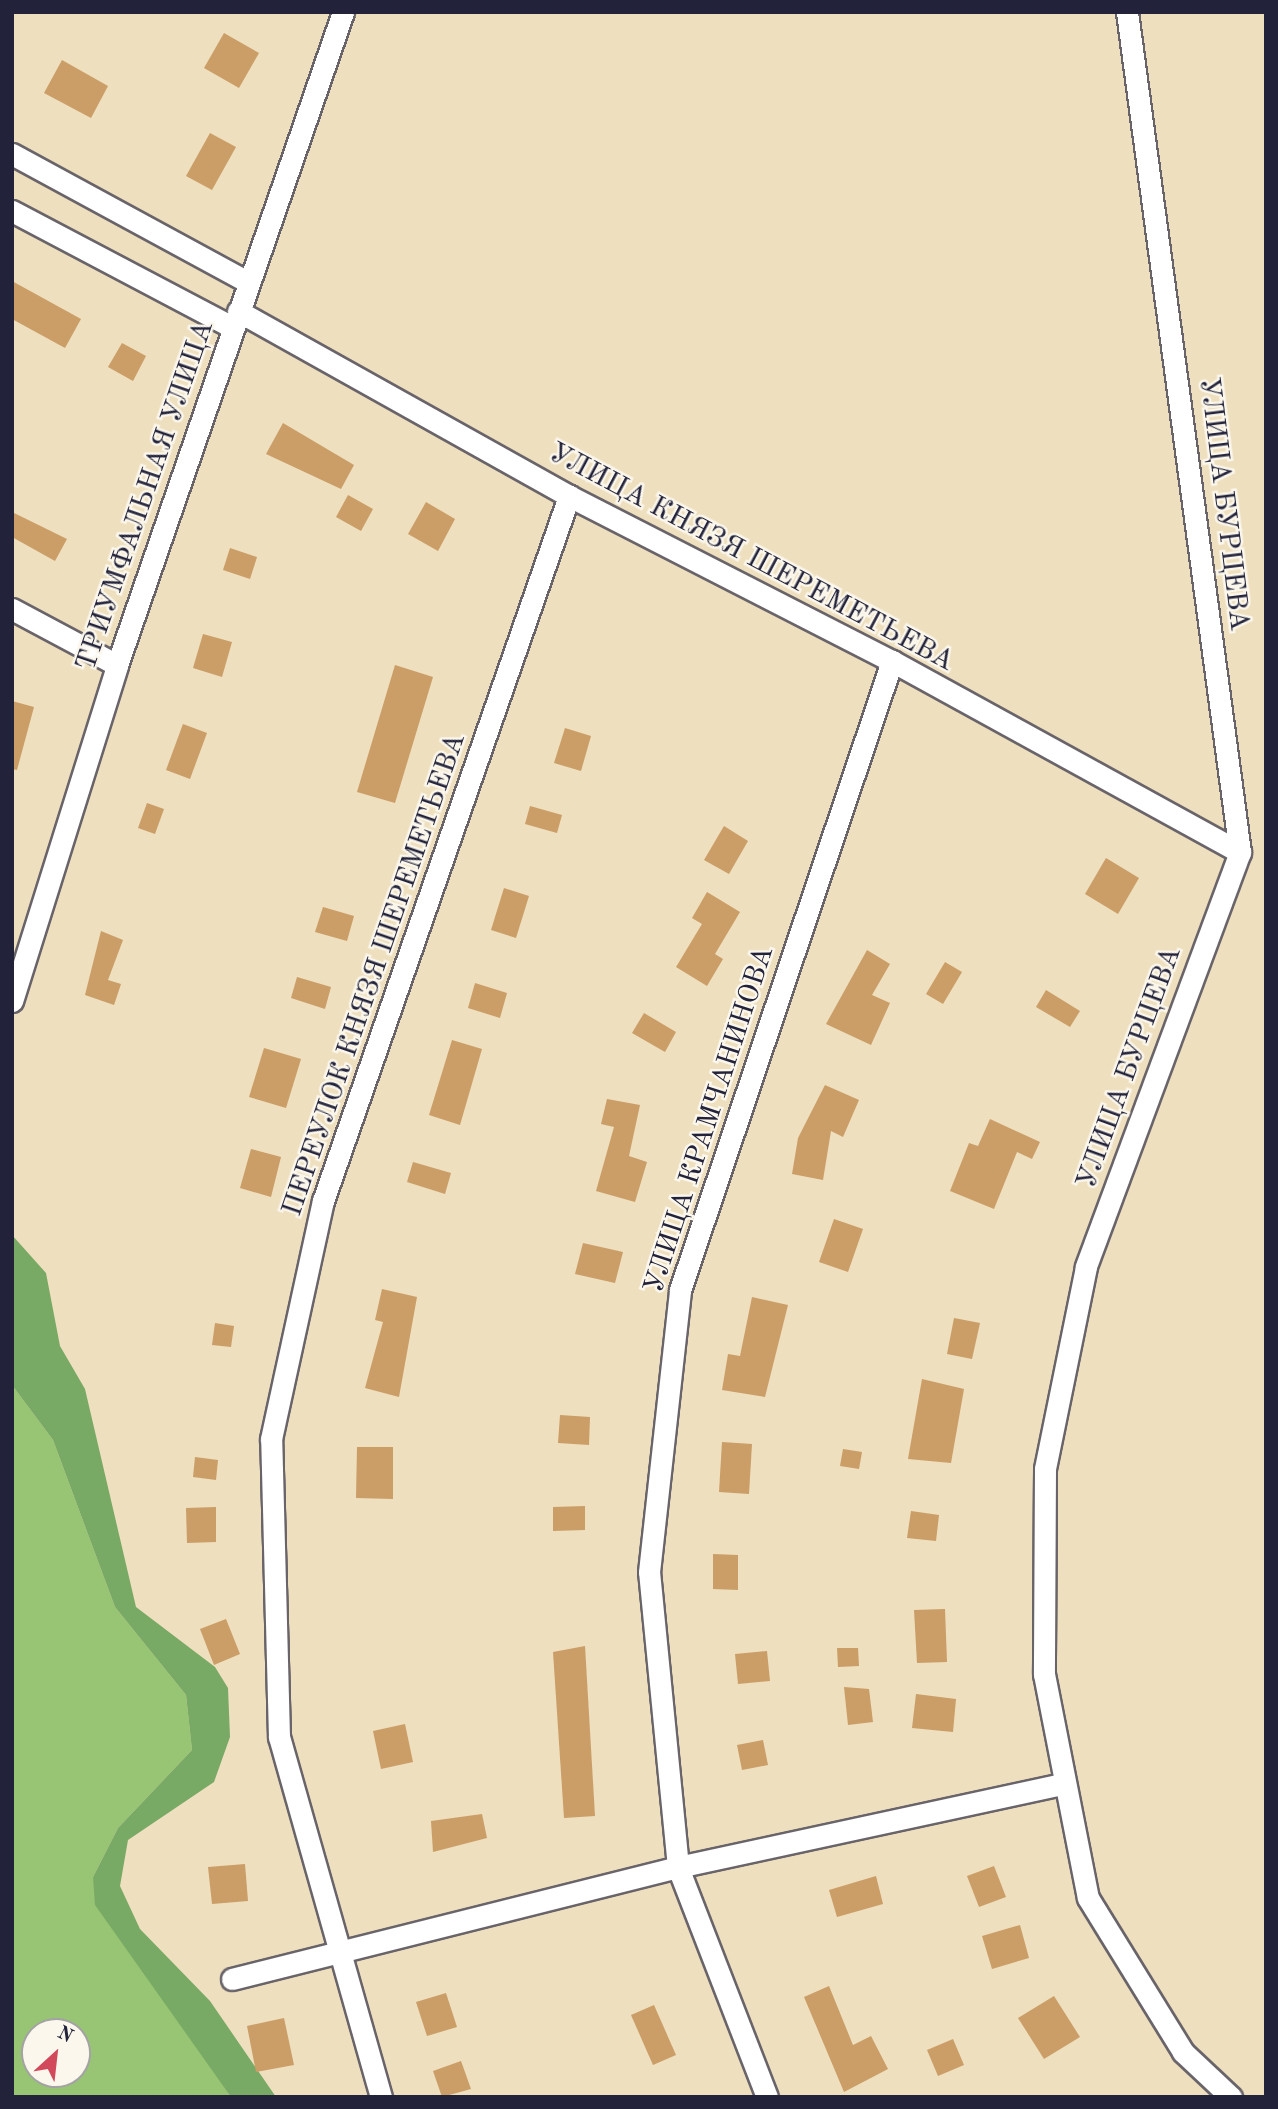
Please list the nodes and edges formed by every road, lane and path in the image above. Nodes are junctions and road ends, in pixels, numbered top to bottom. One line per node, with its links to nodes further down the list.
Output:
1 (343, 12): 5 (street, ТРИУМФАЛЬНАЯ УЛИЦА)
2 (1127, 12): 11 (street, УЛИЦА БУРЦЕВА)
3 (12, 155): 5 (street)
4 (12, 211): 6 (street, УЛИЦА КНЯЗЯ ШЕРЕМЕТЬЕВА)
5 (248, 282): 6 (street, ТРИУМФАЛЬНАЯ УЛИЦА)
6 (235, 319): 7 (street, УЛИЦА КНЯЗЯ ШЕРЕМЕТЬЕВА); 10 (street, ТРИУМФАЛЬНАЯ УЛИЦА)
7 (569, 496): 9 (street, УЛИЦА КНЯЗЯ ШЕРЕМЕТЬЕВА); 15 (street, ПЕРЕУЛОК КНЯЗЯ ШЕРЕМЕТЬЕВА)
8 (12, 609): 10 (street)
9 (892, 661): 11 (street, УЛИЦА КНЯЗЯ ШЕРЕМЕТЬЕВА); 14 (street, УЛИЦА КРАМЧАНИНОВА)
10 (117, 665): 12 (street, ТРИУМФАЛЬНАЯ УЛИЦА)
11 (1240, 852): 13 (street, УЛИЦА БУРЦЕВА)
12 (12, 1001)
13 (1062, 1784): 14 (street); 19 (street, УЛИЦА БУРЦЕВА)
14 (678, 1867): 15 (street); 18 (street, УЛИЦА КРАМЧАНИНОВА)
15 (335, 1950): 16 (street); 17 (street, ПЕРЕУЛОК КНЯЗЯ ШЕРЕМЕТЬЕВА)
16 (232, 1979)
17 (381, 2097)
18 (767, 2097)
19 (1231, 2097)

